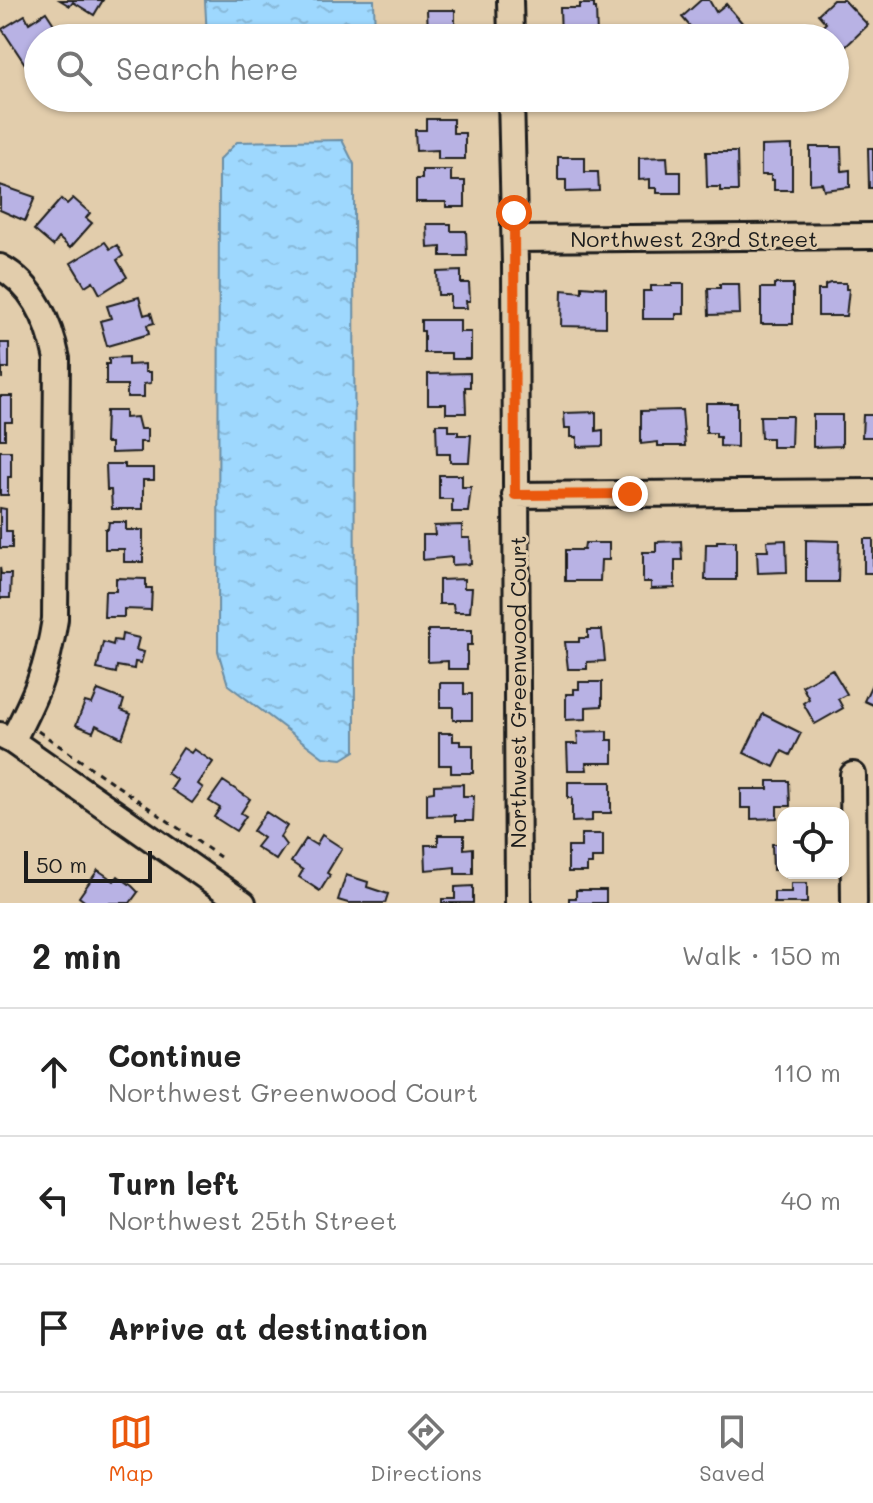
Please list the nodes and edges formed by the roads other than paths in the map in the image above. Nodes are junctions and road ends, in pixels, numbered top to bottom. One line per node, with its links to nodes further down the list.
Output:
1 (510, 0): 2 (street)
2 (511, 24)
3 (511, 112): 5 (street, Northwest Greenwood Court)
4 (873, 236): 5 (street, Northwest 23rd Street)
5 (515, 239): 8 (street, Northwest Greenwood Court)
6 (0, 267): 9 (street)
7 (873, 492): 8 (street)
8 (515, 495): 12 (street, Northwest Greenwood Court)
9 (11, 733): 11 (street)
10 (853, 775): 13 (street)
11 (243, 903)
12 (518, 903)
13 (854, 903)

